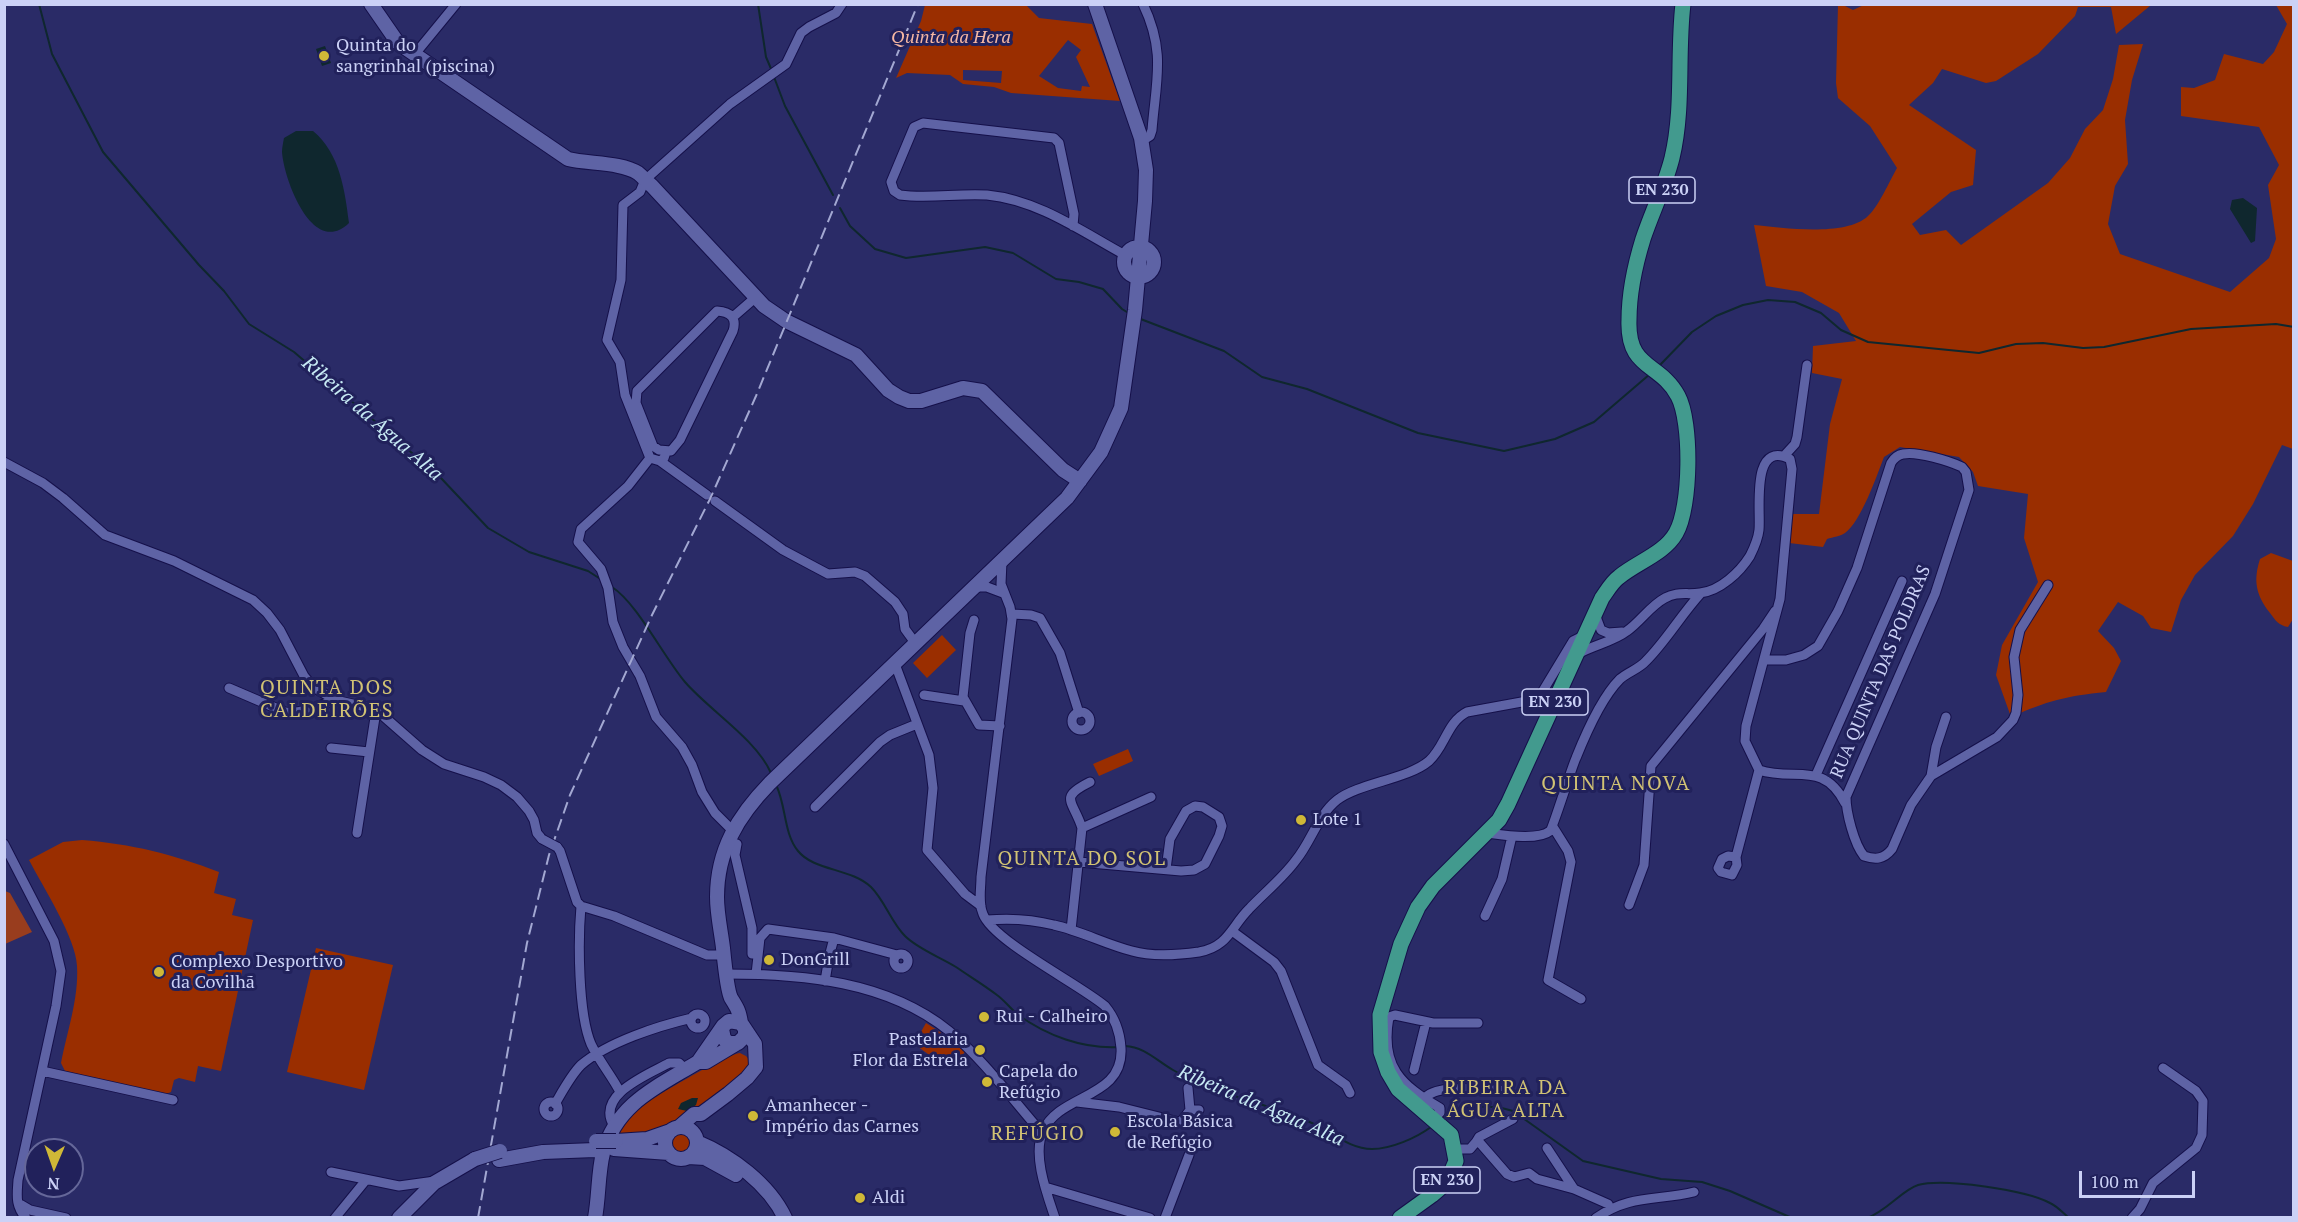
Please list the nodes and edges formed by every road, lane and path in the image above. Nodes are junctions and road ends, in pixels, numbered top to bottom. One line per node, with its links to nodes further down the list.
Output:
1 (371, 4): 7 (main road)
2 (842, 4): 9 (street)
3 (1095, 4): 8 (main road)
4 (1143, 4): 8 (street)
5 (1683, 4): 37 (main road, EN 230)
6 (454, 5): 7 (street)
7 (415, 54): 9 (main road)
8 (1142, 141): 13 (main road)
9 (645, 180): 16 (main road); 21 (street)
10 (1071, 199): 11 (street); 11 (street); 12 (street)
11 (1049, 214): 12 (street)
12 (1073, 226): 14 (street)
13 (1140, 246): 14 (main road); 15 (main road)
14 (1125, 255): 15 (main road)
15 (1137, 277): 22 (main road)
16 (756, 297): 17 (street); 24 (main road)
17 (733, 317): 19 (street); 19 (street)
18 (1807, 364): 20 (street)
19 (666, 452): 21 (street)
20 (1784, 456): 33 (street); 34 (street)
21 (655, 459): 40 (street); 64 (street)
22 (1094, 461): 24 (main road); 25 (main road)
23 (4, 462): 46 (street)
24 (1064, 468): 25 (main road); 26 (main road)
25 (1080, 481): 26 (main road)
26 (1067, 498): 27 (main road)
27 (1002, 561): 28 (main road); 32 (street)
28 (987, 575): 31 (main road); 32 (street)
29 (1902, 581): 56 (street)
30 (2048, 585): 57 (street, RUA QUINTA DAS POLDRAS)
31 (975, 587): 32 (street); 40 (main road)
32 (1000, 589): 35 (street)
33 (1701, 593): 38 (street); 62 (street)
34 (1778, 606): 42 (street); 75 (street)
35 (1012, 614): 49 (street); 52 (street)
36 (974, 620): 47 (street)
37 (1591, 630): 38 (street); 39 (street); 41 (main road, EN 230); 79 (street)
38 (1628, 631): 39 (street)
39 (1605, 642): 41 (street)
40 (916, 644): 43 (main road)
41 (1576, 656): 66 (main road, EN 230)
42 (1764, 660): 55 (street); 60 (street, RUA QUINTA DAS POLDRAS)
43 (895, 664): 51 (street); 64 (main road)
44 (229, 688): 46 (street)
45 (924, 695): 47 (street)
46 (335, 700): 48 (street)
47 (964, 700): 52 (street)
48 (376, 711): 54 (street); 73 (street, bridge)
49 (1079, 713)
50 (1946, 717): 57 (street, RUA QUINTA DAS POLDRAS)
51 (917, 724): 61 (street); 74 (street)
52 (1000, 726): 74 (street)
53 (331, 748): 54 (street)
54 (369, 752): 65 (street)
55 (1759, 770): 56 (street); 70 (street)
56 (1815, 775): 60 (street)
57 (1931, 776): 60 (street, RUA QUINTA DAS POLDRAS)
58 (1090, 782): 63 (street)
59 (1151, 797): 63 (street)
60 (1846, 804)
61 (814, 807)
62 (1553, 827): 67 (street); 87 (street)
63 (1083, 828): 71 (street)
64 (732, 830): 81 (main road)
65 (357, 833)
66 (1487, 833): 67 (street); 111 (main road, EN 230)
67 (1512, 836): 76 (street)
68 (4, 844): 100 (street)
69 (737, 844): 83 (street)
70 (1736, 857)
71 (1079, 862): 72 (street); 78 (street)
72 (1166, 869): 72 (street)
73 (581, 906): 81 (street); 94 (street)
74 (981, 906): 77 (street)
75 (1629, 906)
76 (1485, 916)
77 (987, 920): 78 (street); 107 (street)
78 (1071, 930): 79 (street)
79 (1232, 931): 104 (street)
80 (834, 939): 82 (street); 83 (street); 85 (street)
81 (723, 955): 84 (main road)
82 (897, 955)
83 (757, 971): 84 (street); 85 (street)
84 (726, 974): 86 (main road)
85 (825, 981): 115 (street)
86 (731, 998): 91 (main road); 92 (main road)
87 (1581, 999)
88 (692, 1018): 94 (street)
89 (1426, 1022): 90 (street); 99 (street); 105 (street)
90 (1479, 1023)
91 (724, 1026): 92 (main road); 93 (main road); 96 (main road)
92 (743, 1026): 93 (main road); 95 (main road)
93 (737, 1043): 95 (main road); 96 (main road)
94 (598, 1055): 103 (street); 108 (street)
95 (755, 1055): 109 (main road)
96 (698, 1062): 98 (main road)
97 (2163, 1068): 148 (street)
98 (686, 1070): 103 (street); 116 (main road)
99 (1414, 1070)
100 (42, 1071): 106 (street); 133 (street)
101 (1188, 1088): 112 (street)
102 (1500, 1090): 105 (street)
103 (620, 1092): 116 (street)
104 (1350, 1093)
105 (1424, 1099): 111 (street)
106 (173, 1100)
107 (1077, 1102): 112 (street); 115 (street)
108 (555, 1104)
109 (701, 1113): 114 (main road); 117 (main road)
110 (1514, 1119): 118 (street)
111 (1435, 1120): 120 (main road, EN 230)
112 (1181, 1122): 113 (street)
113 (1198, 1122)
114 (674, 1129): 116 (main road); 117 (main road); 121 (main road)
115 (1042, 1133): 129 (street)
116 (614, 1139): 121 (main road); 124 (main road, bridge); 135 (main road)
117 (696, 1139): 123 (main road); 142 (main road)
118 (1476, 1142): 120 (street); 130 (street)
119 (1547, 1148): 130 (street)
120 (1453, 1149): 146 (main road, EN 230)
121 (669, 1153): 123 (main road)
122 (1189, 1155): 145 (street)
123 (688, 1157): 141 (main road)
124 (475, 1163): 127 (main road); 140 (main road)
125 (331, 1172): 126 (street)
126 (366, 1180): 128 (street); 138 (street)
127 (438, 1180): 128 (street); 132 (main road)
128 (399, 1186): 132 (street)
129 (1045, 1187): 143 (street); 144 (street)
130 (1574, 1189): 134 (street)
131 (1694, 1192): 134 (street)
132 (415, 1200): 139 (main road)
133 (18, 1203): 136 (street); 137 (street)
134 (1610, 1208): 147 (street)
135 (596, 1214)
136 (26, 1218)
137 (66, 1218)
138 (335, 1218)
139 (399, 1218)
140 (410, 1218)
141 (776, 1218)
142 (785, 1218)
143 (1055, 1218)
144 (1150, 1218)
145 (1165, 1218)
146 (1400, 1218)
147 (1596, 1218)
148 (2132, 1218)

